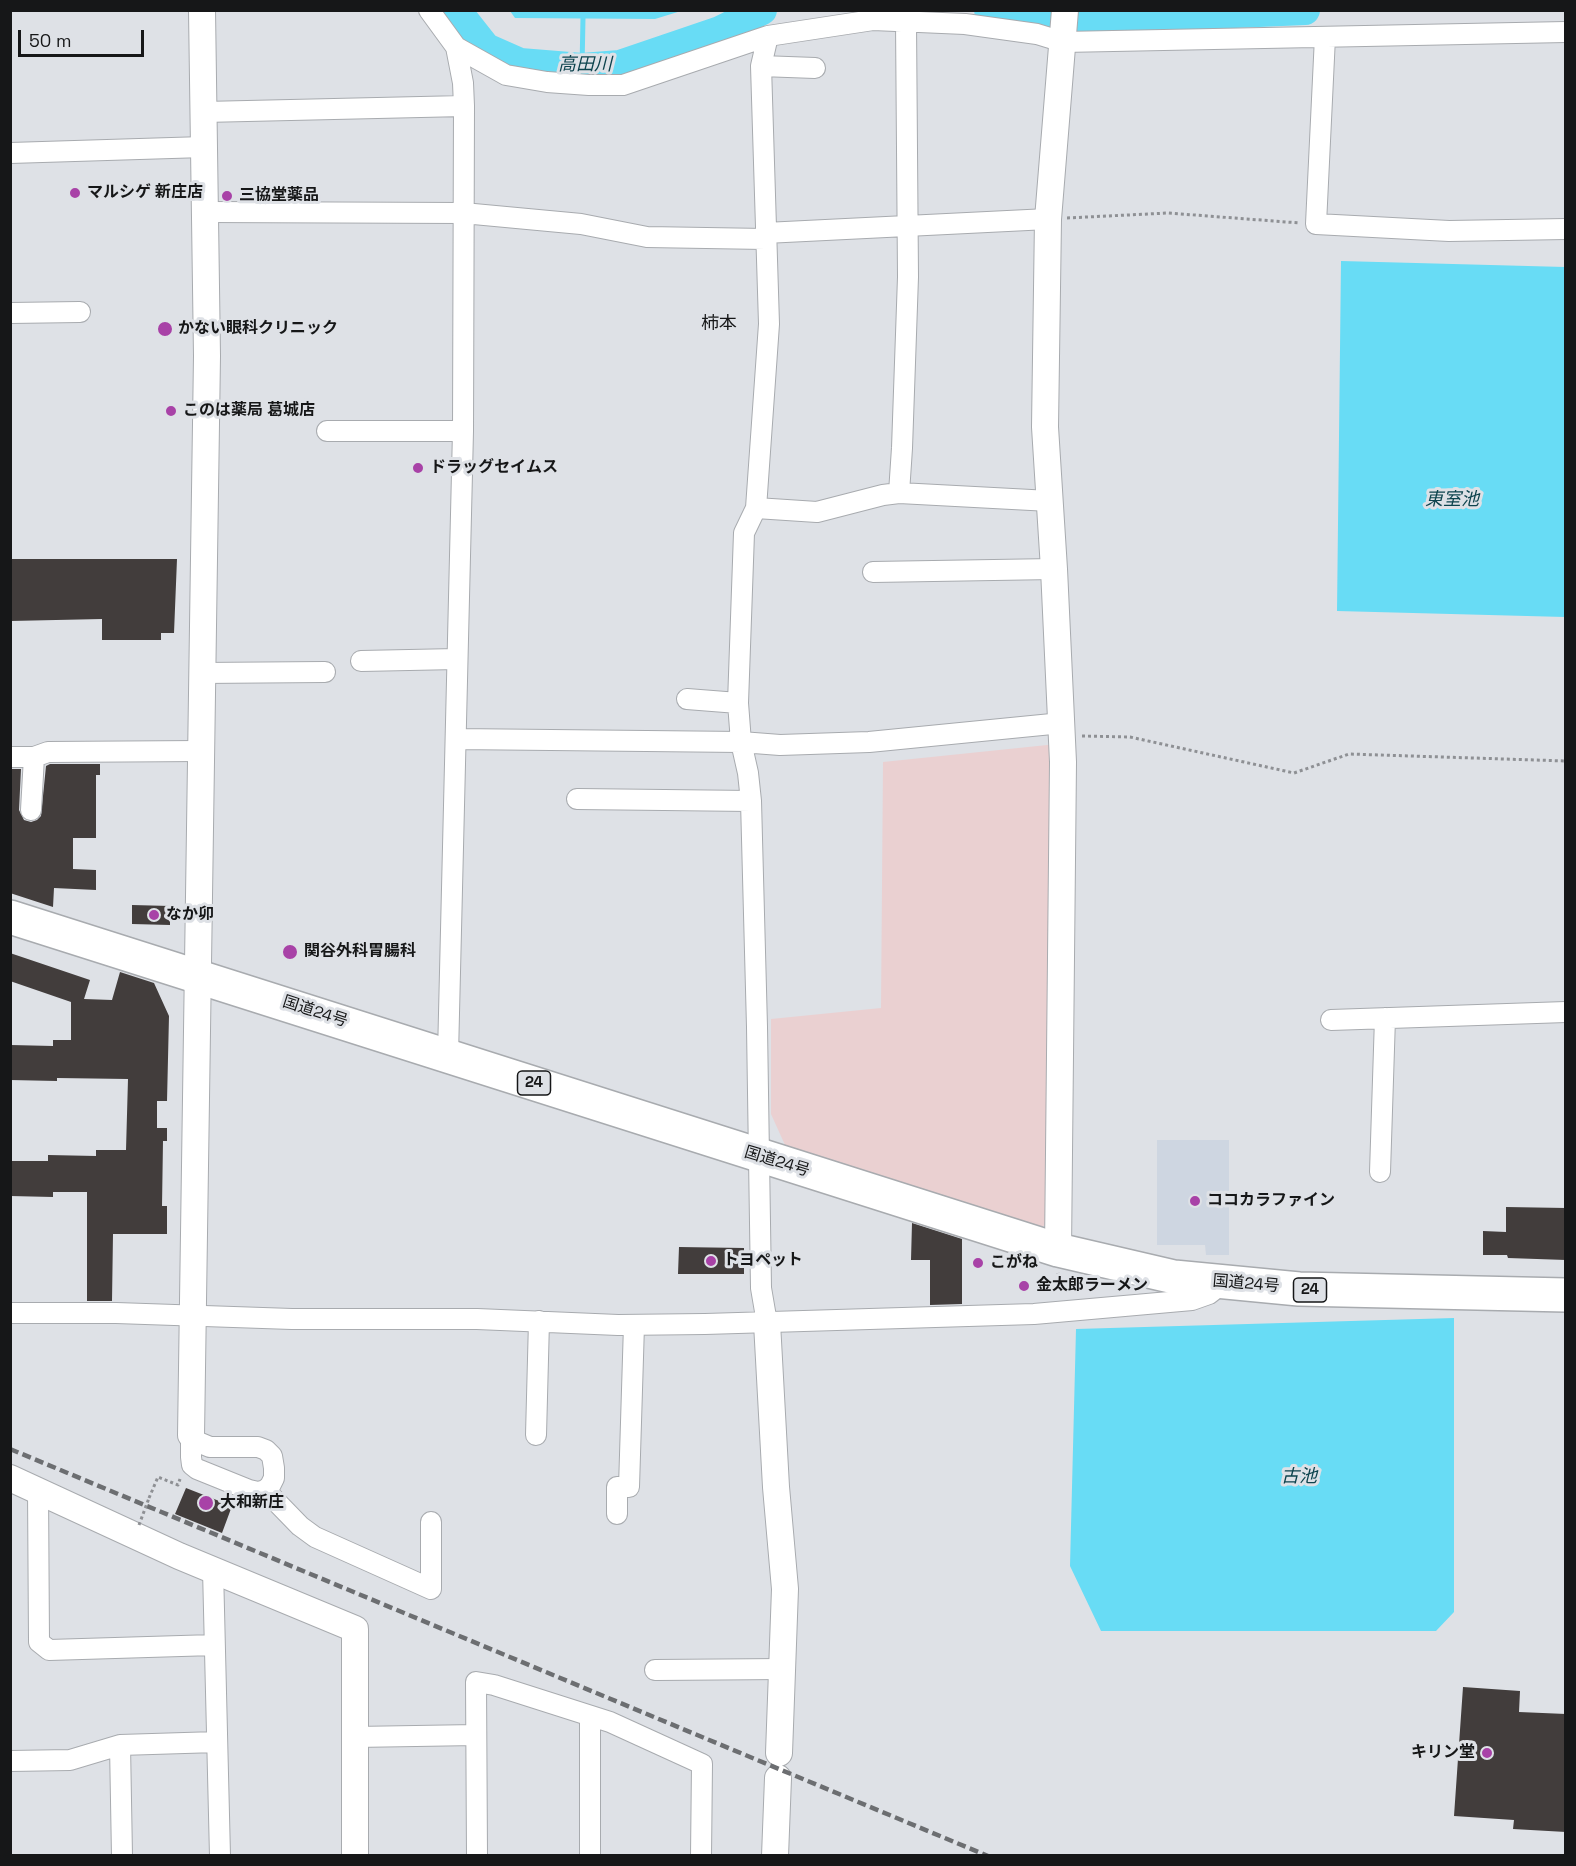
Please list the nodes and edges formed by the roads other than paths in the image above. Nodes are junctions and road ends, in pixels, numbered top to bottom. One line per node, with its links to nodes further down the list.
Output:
1 (202, 10): 14 (street)
2 (429, 10): 10 (street)
3 (1065, 10): 9 (street)
4 (873, 15): 5 (street); 7 (street)
5 (906, 22): 9 (street); 20 (street)
6 (1566, 32): 8 (street)
7 (768, 36): 10 (street); 11 (street)
8 (1325, 37): 9 (street); 21 (street)
9 (1063, 42): 19 (street)
10 (456, 47): 13 (street)
11 (761, 66): 12 (street); 22 (street)
12 (815, 68)
13 (464, 106): 14 (street); 18 (street)
14 (204, 112): 15 (street)
15 (204, 147): 16 (street); 17 (street)
16 (10, 153)
17 (206, 212): 18 (street); 35 (street)
18 (463, 213): 22 (street); 26 (street)
19 (1047, 219): 20 (street); 28 (street)
20 (906, 225): 22 (street); 27 (street)
21 (1566, 230)
22 (765, 236): 29 (street)
23 (80, 312): 24 (street)
24 (10, 313)
25 (327, 431): 26 (street)
26 (463, 431): 32 (street)
27 (899, 493): 28 (street); 29 (street)
28 (1050, 501): 30 (street)
29 (756, 508): 37 (street)
30 (1054, 569): 31 (street); 38 (street)
31 (873, 572)
32 (457, 659): 33 (street); 39 (street)
33 (362, 661)
34 (325, 672): 35 (street)
35 (201, 673): 41 (street)
36 (687, 699): 37 (street)
37 (738, 703): 40 (street)
38 (1062, 729): 40 (street); 55 (street)
39 (456, 739): 40 (street); 52 (street)
40 (741, 742): 45 (street)
41 (200, 751): 43 (street); 48 (street)
42 (10, 757): 43 (street)
43 (34, 757): 46 (street)
44 (577, 799): 45 (street)
45 (751, 801): 53 (street)
46 (31, 810)
47 (10, 916): 48 (highway, 国道24号 / 24)
48 (198, 975): 52 (highway, 国道24号 / 24); 59 (street)
49 (1566, 1012): 50 (street)
50 (1386, 1018): 51 (street); 54 (street)
51 (1331, 1020)
52 (448, 1055): 53 (highway, 国道24号 / 24)
53 (759, 1156): 55 (highway, 国道24号 / 24); 61 (street)
54 (1380, 1172)
55 (1058, 1250): 56 (highway, 国道24号 / 24)
56 (1223, 1282): 57 (highway, 国道24号 / 24); 61 (street)
57 (1566, 1295)
58 (10, 1313): 59 (street)
59 (192, 1315): 60 (street); 63 (street)
60 (539, 1321): 62 (street); 64 (street)
61 (766, 1323): 62 (street); 72 (street)
62 (634, 1325): 68 (street)
63 (191, 1435): 67 (street); 67 (street)
64 (536, 1435)
65 (10, 1478): 66 (street)
66 (38, 1490): 70 (street); 71 (street)
67 (265, 1490): 69 (street)
68 (617, 1514)
69 (431, 1522)
70 (213, 1569): 71 (street); 76 (street)
71 (214, 1645): 77 (street)
72 (783, 1669): 73 (street); 86 (street)
73 (655, 1670)
74 (590, 1716): 75 (street); 84 (street); 85 (street)
75 (476, 1735): 76 (street); 83 (street)
76 (354, 1737): 82 (street)
77 (217, 1742): 78 (street); 81 (street)
78 (120, 1745): 79 (street); 80 (street)
79 (10, 1761)
80 (122, 1856)
81 (220, 1856)
82 (355, 1856)
83 (477, 1856)
84 (590, 1856)
85 (701, 1856)
86 (775, 1856)

